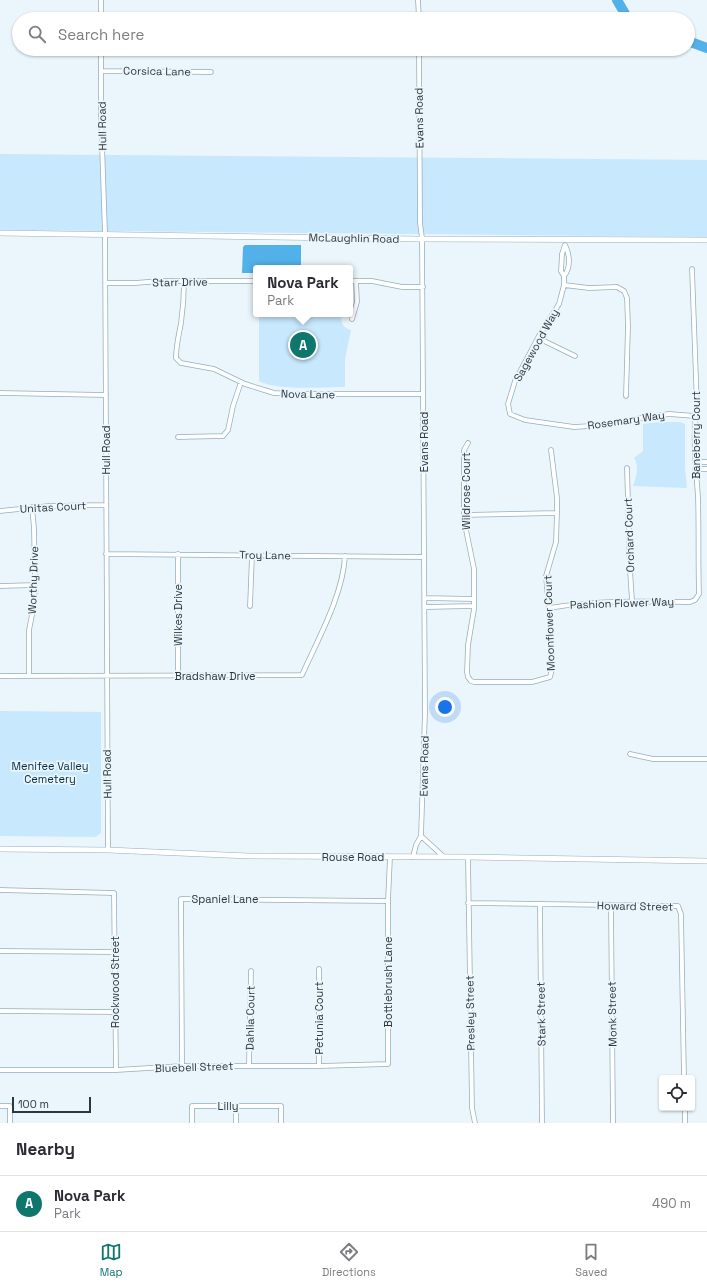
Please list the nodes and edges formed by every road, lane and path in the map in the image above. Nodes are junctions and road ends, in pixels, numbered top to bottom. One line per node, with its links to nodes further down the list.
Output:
1 (101, 0): 3 (street)
2 (418, 0): 4 (street)
3 (101, 12)
4 (419, 12)
5 (102, 56): 7 (street, Hull Road)
6 (419, 56): 11 (street, Evans Road)
7 (102, 71): 8 (street, Corsica Lane); 10 (street, Hull Road)
8 (211, 72)
9 (0, 234): 10 (street, McLaughlin Road)
10 (105, 234): 11 (street, McLaughlin Road); 19 (street, Hull Road)
11 (422, 238): 13 (street, McLaughlin Road); 21 (street, Evans Road)
12 (707, 240): 13 (street, McLaughlin Road)
13 (565, 242): 15 (street, Sagewood Way); 15 (street, Sagewood Way)
14 (692, 269): 31 (street, Baneberry Court)
15 (564, 276): 20 (street, Sagewood Way)
16 (184, 281): 17 (street, Starr Drive); 19 (street, Starr Drive); 25 (street, Nova Lane)
17 (253, 281)
18 (356, 281): 21 (street); 22 (street)
19 (105, 284): 28 (street, Hull Road)
20 (564, 285): 23 (street, Sagewood Way); 29 (street)
21 (422, 287): 27 (street, Evans Road)
22 (353, 316)
23 (538, 338): 24 (street); 30 (street, Sagewood Way)
24 (575, 356)
25 (241, 382): 27 (street, Nova Lane); 32 (street)
26 (0, 393): 28 (street)
27 (423, 394): 49 (street, Evans Road)
28 (106, 395): 40 (street, Hull Road)
29 (626, 396)
30 (510, 414): 31 (street, Rosemary Way)
31 (695, 416): 35 (street, Baneberry Court)
32 (178, 437)
33 (468, 443): 44 (street, Wildrose Court)
34 (551, 450): 43 (street, Moonflower Court)
35 (695, 462): 36 (street); 39 (street, Baneberry Court)
36 (707, 462)
37 (627, 468): 55 (street, Orchard Court)
38 (707, 468): 39 (street)
39 (695, 469): 54 (street, Baneberry Court)
40 (106, 504): 41 (street, Unitas Court); 45 (street, Hull Road)
41 (32, 507): 42 (street, Unitas Court); 50 (street, Worthy Drive)
42 (0, 511)
43 (557, 513): 44 (street); 59 (street, Moonflower Court)
44 (464, 515): 53 (street, Wildrose Court)
45 (106, 554): 46 (street, Troy Lane); 62 (street, Hull Road)
46 (178, 554): 47 (street, Troy Lane); 63 (street, Wilkes Drive)
47 (252, 555): 48 (street, Troy Lane); 56 (street)
48 (344, 556): 49 (street, Troy Lane); 63 (street, Bradshaw Drive)
49 (424, 557): 52 (street, Evans Road)
50 (35, 585): 51 (street); 61 (street, Worthy Drive)
51 (0, 586)
52 (425, 598): 53 (street); 58 (street, Evans Road)
53 (474, 598): 57 (street, Wildrose Court)
54 (695, 600): 55 (street, Pashion Flower Way)
55 (632, 601): 59 (street, Pashion Flower Way)
56 (250, 606)
57 (474, 606): 58 (street); 64 (street, Wildrose Court)
58 (425, 607): 67 (street, Evans Road)
59 (549, 608): 64 (street, Moonflower Court)
60 (0, 676): 61 (street, Bradshaw Drive)
61 (28, 676): 62 (street, Bradshaw Drive)
62 (106, 676): 63 (street, Bradshaw Drive); 69 (street, Hull Road)
63 (178, 676)
64 (550, 678)
65 (630, 754): 66 (street)
66 (707, 759)
67 (421, 836): 71 (street); 73 (street, Evans Road)
68 (0, 849): 69 (street, Rouse Road)
69 (108, 850): 70 (street, Rouse Road)
70 (390, 857): 73 (street, Rouse Road); 76 (street, Bottlebrush Lane)
71 (444, 857): 72 (street, Rouse Road); 73 (street, Rouse Road)
72 (468, 857): 74 (street, Rouse Road); 77 (street, Presley Street)
73 (413, 858)
74 (707, 861)
75 (0, 890): 81 (street, Rockwood Street)
76 (388, 900): 86 (street, Bottlebrush Lane); 87 (street, Spaniel Lane)
77 (468, 903): 78 (street, Howard Street); 100 (street, Presley Street)
78 (540, 904): 79 (street, Howard Street); 101 (street, Stark Street)
79 (611, 906): 92 (street, Howard Street); 102 (street, Monk Street)
80 (0, 951): 81 (street)
81 (115, 952): 85 (street, Rockwood Street)
82 (319, 969): 89 (street, Petunia Court)
83 (251, 971): 88 (street, Dahlia Court)
84 (0, 1011): 85 (street)
85 (114, 1012): 91 (street, Rockwood Street)
86 (388, 1064): 89 (street, Bluebell Street)
87 (182, 1066): 88 (street, Bluebell Street); 91 (street, Bluebell Street)
88 (249, 1066): 89 (street, Bluebell Street)
89 (320, 1066)
90 (0, 1070): 91 (street, Bluebell Street)
91 (116, 1070)
92 (684, 1075)
93 (0, 1106): 96 (street)
94 (236, 1106): 97 (street, Lilly); 98 (street); 99 (street, Lilly)
95 (685, 1111): 103 (street)
96 (10, 1123)
97 (192, 1123)
98 (236, 1123)
99 (281, 1123)
100 (475, 1123)
101 (542, 1123)
102 (613, 1123)
103 (685, 1123)

